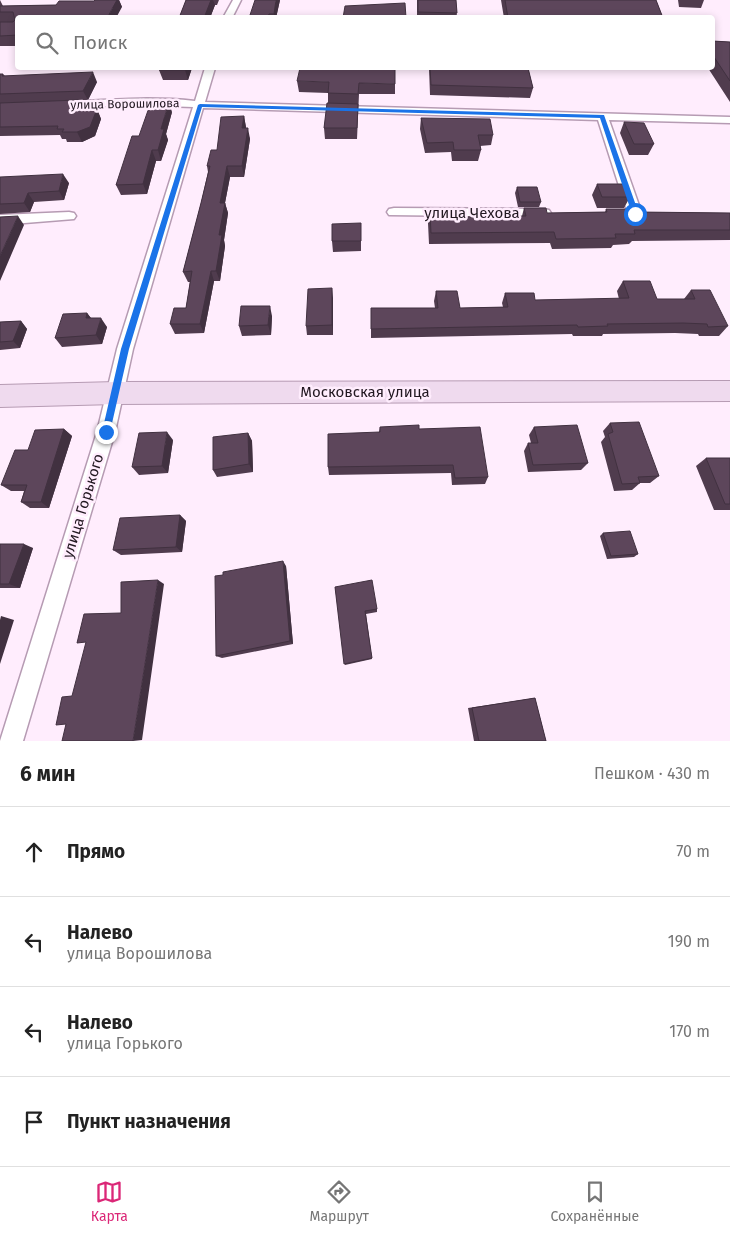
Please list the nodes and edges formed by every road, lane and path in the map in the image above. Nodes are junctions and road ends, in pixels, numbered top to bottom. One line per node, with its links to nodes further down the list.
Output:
1 (237, 0): 2 (street)
2 (229, 15)
3 (209, 70): 4 (street, улица Горького)
4 (200, 105): 5 (street, улица Ворошилова); 6 (street, улица Ворошилова); 14 (street, улица Горького)
5 (49, 106)
6 (602, 116): 7 (street, улица Ворошилова); 10 (street)
7 (730, 120)
8 (394, 212): 9 (street, улица Чехова)
9 (558, 213)
10 (635, 214)
11 (69, 216): 12 (street)
12 (0, 220)
13 (730, 391): 14 (street, Московская улица)
14 (116, 393): 15 (street, Московская улица); 16 (street, улица Горького)
15 (0, 396)
16 (11, 741)

